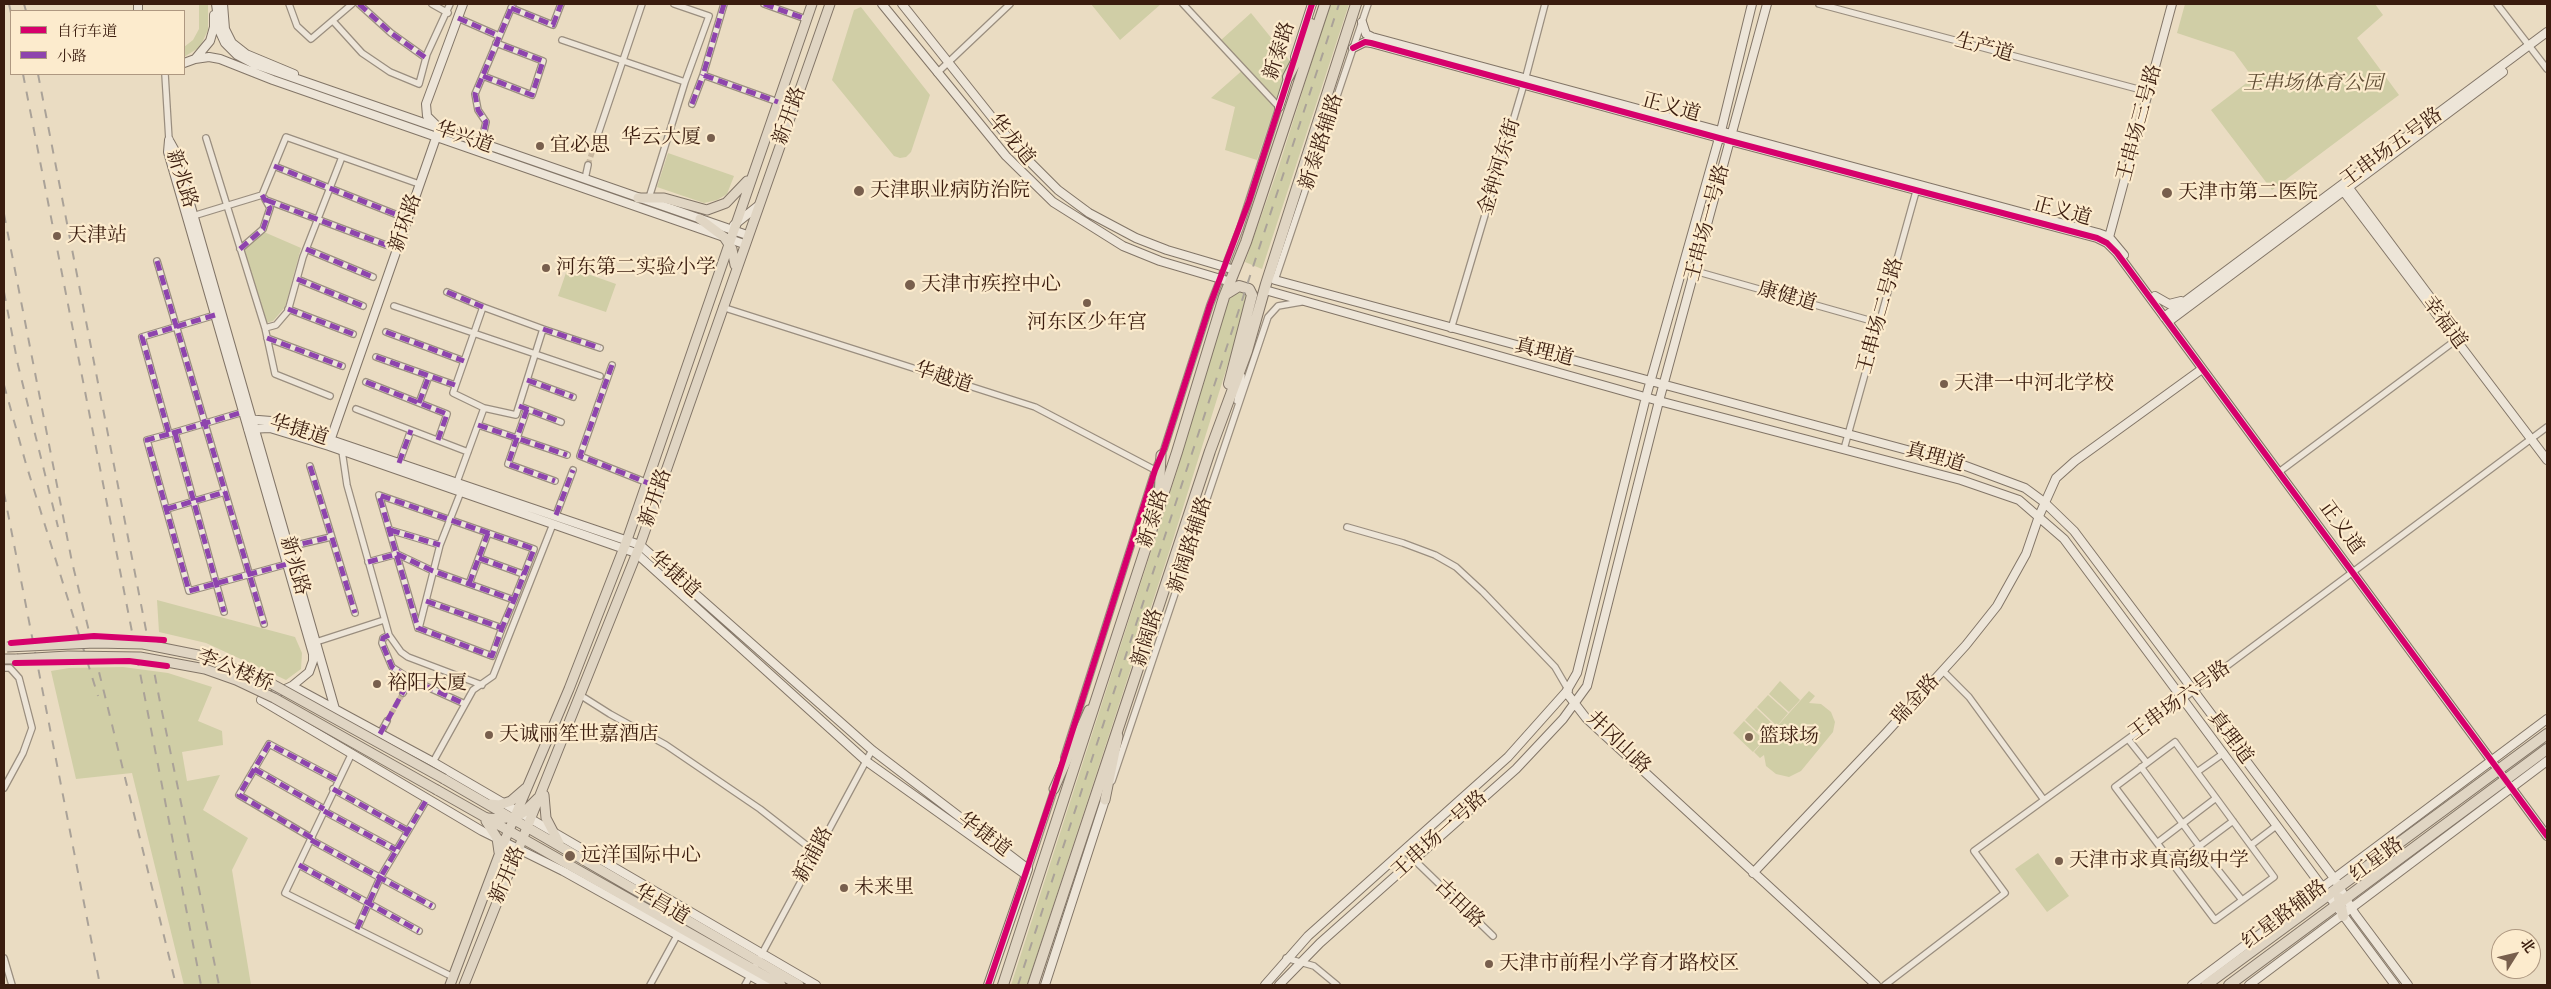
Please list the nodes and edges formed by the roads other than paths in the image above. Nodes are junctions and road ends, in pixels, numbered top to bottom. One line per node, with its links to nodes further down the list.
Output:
1 (212, 4): 46 (street)
2 (216, 4): 58 (street, 华兴道)
3 (222, 4): 58 (street)
4 (289, 4): 36 (street)
5 (352, 4): 36 (street)
6 (359, 4): 45 (street)
7 (432, 4): 33 (street)
8 (450, 4): 33 (street)
9 (463, 4): 34 (street)
10 (561, 4): 32 (street)
11 (642, 4): 47 (street)
12 (674, 4): 56 (street)
13 (724, 4): 53 (street)
14 (764, 4): 35 (street)
15 (812, 4): 35 (main road, 新开路)
16 (830, 4): 85 (main road, 新开路)
17 (882, 4): 51 (street)
18 (902, 4): 49 (street, 华龙道)
19 (1010, 4): 49 (street)
20 (1183, 4): 62 (street)
21 (1312, 4): 55 (street, 新泰路)
22 (1318, 4): 55 (highway)
23 (1325, 4): 100 (highway, 新泰路)
24 (1356, 4): 104 (highway, 新阔路)
25 (1368, 4): 37 (street, 新泰路辅路)
26 (1545, 4): 57 (street, 金钟河东街)
27 (1752, 4): 64 (street, 王串场一号路)
28 (1767, 4): 65 (street, 王串场一号路)
29 (1819, 4): 59 (street, 生产道)
30 (2172, 4): 59 (street, 王串场三号路)
31 (2497, 4): 44 (street)
32 (512, 6): 39 (street)
33 (447, 12): 45 (street)
34 (458, 18): 39 (street); 63 (street)
35 (806, 19): 60 (main road, 新开路)
36 (333, 21): 45 (street)
37 (1362, 22): 43 (street, 新泰路辅路); 57 (street, 正义道)
38 (2547, 32): 44 (street, 王串场五号路)
39 (499, 36): 42 (street)
40 (2547, 39): 44 (street, 王串场五号路)
41 (562, 40): 47 (street)
42 (496, 44): 54 (street); 54 (street)
43 (1354, 48): 57 (street, 正义道); 103 (street, 新泰路辅路)
44 (2531, 48): 50 (street); 79 (street, 王串场五号路)
45 (426, 58)
46 (195, 59): 48 (street); 63 (street, 华兴道)
47 (622, 61): 56 (street); 69 (street)
48 (185, 63)
49 (948, 63): 51 (street); 100 (street, 华龙道)
50 (2547, 70)
51 (937, 73): 100 (street)
52 (164, 75): 67 (street)
53 (703, 75): 60 (street); 61 (street)
54 (483, 76): 68 (street)
55 (1288, 77): 62 (street, 新泰路)
56 (685, 82): 83 (street)
57 (1525, 82): 64 (street, 正义道); 121 (street, 金钟河东街)
58 (315, 86): 63 (street, 华兴道)
59 (2149, 92): 92 (street, 王串场三号路)
60 (778, 102): 75 (main road, 新开路)
61 (692, 104)
62 (1279, 107): 100 (street)
63 (438, 133): 68 (street, 华兴道); 77 (street, 新环路); 89 (street, 华兴道)
64 (1720, 135): 65 (street, 正义道); 139 (street, 王串场一号路)
65 (1731, 137): 72 (street); 74 (street); 78 (street, 正义道); 99 (street, 王串场一号路)
66 (206, 138): 84 (street)
67 (169, 140): 87 (street, 新兆路); 115 (street, 新兆路)
68 (481, 144): 76 (street, 华兴道)
69 (594, 146)
70 (342, 157): 73 (street); 77 (street); 80 (street)
71 (588, 164): 76 (street)
72 (1707, 165)
73 (274, 166): 80 (street); 81 (street)
74 (1720, 168)
75 (753, 172): 83 (main road); 90 (main road, 新开路)
76 (584, 179): 82 (street, 华兴道)
77 (419, 184): 167 (street, 新环路)
78 (1917, 187): 92 (street, 正义道); 117 (street, 王串场二号路)
79 (2344, 187): 116 (street, 王串场五号路); 126 (street, 幸福道)
80 (330, 188): 86 (street); 88 (street)
81 (264, 197): 84 (street); 88 (street); 95 (street)
82 (638, 198): 83 (main road)
83 (649, 199): 89 (street)
84 (227, 206): 87 (street); 95 (street)
85 (758, 206): 90 (street); 91 (main road, 新开路)
86 (395, 214)
87 (193, 216): 155 (street, 新兆路)
88 (317, 220): 94 (street); 96 (street)
89 (698, 223): 90 (main road)
90 (728, 233): 91 (street); 93 (street); 98 (main road); 182 (main road, 新开路)
91 (747, 235): 93 (main road, 新开路)
92 (2108, 240): 116 (street, 正义道)
93 (744, 244): 98 (main road, 新开路)
94 (386, 245)
95 (240, 249): 119 (street)
96 (306, 249): 101 (street); 102 (street)
97 (157, 261): 118 (street)
98 (735, 271): 112 (main road, 新开路)
99 (1695, 271): 117 (street, 康健道); 142 (street, 王串场一号路)
100 (1227, 274): 106 (highway, 新泰路); 173 (street)
101 (373, 277)
102 (297, 279): 110 (street); 114 (street)
103 (1276, 280): 121 (street, 真理道)
104 (1265, 290): 108 (street, 真理道); 128 (highway, 新阔路)
105 (447, 292): 113 (street)
106 (1224, 298): 149 (highway); 187 (highway, 新泰路)
107 (2153, 298): 109 (street)
108 (1306, 302): 145 (street, 真理道); 154 (street, 新阔路辅路)
109 (2186, 302)
110 (363, 306)
111 (394, 306): 124 (street)
112 (722, 306): 178 (street, 华越道); 200 (main road, 新开路)
113 (483, 307): 120 (street); 124 (street)
114 (288, 308): 119 (street); 123 (street)
115 (215, 315): 118 (street); 155 (street, 新兆路)
116 (2168, 318): 136 (street, 正义道); 179 (street, 正义道)
117 (1879, 323): 163 (street, 王串场二号路)
118 (176, 327): 157 (street); 162 (street)
119 (264, 328): 125 (street)
120 (543, 328): 127 (street); 129 (street)
121 (1451, 329): 139 (street, 真理道)
122 (386, 332): 132 (street)
123 (352, 334)
124 (473, 335): 129 (street); 132 (street)
125 (267, 338): 135 (street); 144 (street)
126 (2458, 339): 165 (street, 幸福道); 179 (street)
127 (600, 348)
128 (1247, 351): 149 (highway, 新阔路); 154 (street)
129 (535, 354): 138 (street); 140 (street)
130 (376, 357): 137 (street)
131 (1652, 357): 139 (street, 王串场一号路)
132 (464, 361): 143 (street)
133 (1668, 361): 142 (street, 王串场一号路)
134 (612, 365): 182 (street)
135 (342, 366)
136 (2202, 369): 179 (street, 正义道); 186 (street)
137 (429, 376): 143 (street); 148 (street)
138 (600, 376)
139 (1650, 379): 142 (street, 真理道); 145 (street, 王串场一号路)
140 (527, 380): 146 (street); 150 (street)
141 (366, 382): 148 (street)
142 (1664, 383): 147 (street, 王串场一号路); 163 (street, 真理道)
143 (455, 385): 151 (street)
144 (330, 396)
145 (1646, 396): 147 (street, 真理道); 228 (street, 王串场一号路)
146 (573, 397)
147 (1659, 401): 168 (street, 真理道); 235 (street, 王串场一号路)
148 (420, 403): 166 (street)
149 (1226, 405): 268 (highway, 新阔路)
150 (518, 406): 151 (street); 153 (street)
151 (484, 408): 158 (street)
152 (356, 409): 161 (street)
153 (527, 409): 156 (street); 164 (street)
154 (1234, 416): 268 (street, 新阔路辅路)
155 (247, 417): 157 (street); 160 (street, 新兆路); 167 (street, 华捷道)
156 (562, 422)
157 (205, 424): 162 (street); 183 (street)
158 (478, 425): 164 (street); 170 (street)
159 (2547, 427): 165 (street, 王串场六号路)
160 (251, 428): 167 (street, 华捷道); 199 (street, 新兆路); 204 (street, 新兆路)
161 (411, 430): 166 (street); 175 (street)
162 (172, 433): 185 (street); 188 (street)
163 (1848, 434): 168 (street, 王串场二号路); 186 (street, 真理道)
164 (517, 438): 172 (street); 180 (street)
165 (2533, 438): 171 (street, 幸福道); 174 (street, 幸福道); 205 (street, 王串场六号路)
166 (438, 440): 170 (street)
167 (330, 443): 169 (street, 华捷道); 175 (street, 华捷道)
168 (1844, 449): 190 (street, 真理道)
169 (342, 451): 184 (street, 华捷道); 203 (street)
170 (468, 452): 181 (street)
171 (2547, 452)
172 (567, 455)
173 (1161, 456): 178 (street); 187 (main road)
174 (2547, 460)
175 (399, 463): 181 (street, 华捷道)
176 (310, 466): 196 (street)
177 (573, 470): 189 (street)
178 (1155, 470): 264 (street)
179 (2281, 471): 205 (street, 正义道)
180 (555, 481)
181 (460, 483): 184 (street); 189 (street, 华捷道)
182 (648, 483): 197 (main road, 新开路)
183 (225, 492): 185 (street); 208 (street)
184 (460, 493): 191 (street); 192 (street, 华捷道)
185 (194, 501): 188 (street); 209 (street)
186 (2044, 502): 190 (street, 瑞金路); 229 (street, 真理道)
187 (1158, 506): 231 (highway, 新泰路)
188 (166, 509): 209 (street)
189 (556, 515): 197 (street, 华捷道)
190 (2039, 516): 224 (street, 瑞金路); 233 (street, 真理道)
191 (450, 519): 194 (street); 195 (street); 198 (street)
192 (553, 524): 197 (street, 华捷道); 226 (street)
193 (1346, 528): 228 (street, 井冈山路)
194 (390, 530): 198 (street); 201 (street)
195 (488, 533): 202 (street); 207 (street)
196 (332, 537): 199 (street); 214 (street)
197 (625, 544): 200 (street, 华捷道); 259 (main road, 新开路)
198 (440, 545): 206 (street)
199 (288, 547): 220 (street, 新兆路)
200 (638, 549): 232 (main road, 新开路); 244 (street, 华捷道); 249 (street, 华捷道)
201 (396, 554): 203 (street); 206 (street); 217 (street)
202 (479, 558): 207 (street); 210 (street)
203 (368, 562): 215 (street)
204 (287, 564): 208 (street); 227 (street, 新兆路)
205 (2355, 570): 229 (street, 王串场六号路); 248 (street, 正义道)
206 (433, 571): 210 (street); 212 (street)
207 (523, 574): 211 (street)
208 (250, 575): 209 (street); 216 (street)
209 (217, 583): 213 (street)
210 (469, 584): 211 (street)
211 (514, 600): 218 (street)
212 (426, 601): 217 (street); 218 (street)
213 (224, 612)
214 (355, 613)
215 (384, 620): 219 (street); 220 (street)
216 (264, 624)
217 (418, 628): 218 (street)
218 (502, 628)
219 (389, 635): 225 (street); 226 (street)
220 (316, 642): 236 (street, 新兆路)
221 (5, 647): 257 (main road, 李公楼桥, bridge)
222 (4, 660): 265 (main road, 李公楼桥, bridge)
223 (4, 668): 262 (street)
224 (1943, 671): 269 (street); 298 (street, 瑞金路)
225 (410, 679): 230 (street); 234 (street)
226 (482, 685): 234 (street)
227 (292, 686): 236 (street); 240 (street)
228 (1567, 690): 235 (street, 井冈山路); 237 (street, 王串场一号路); 291 (street, 王串场一号路)
229 (2195, 690): 233 (street, 王串场六号路); 293 (street, 真理道)
230 (403, 693)
231 (1097, 694): 264 (main road); 328 (highway, 新泰路)
232 (580, 695): 261 (main road, 新开路); 292 (street)
233 (2184, 698): 243 (street, 王串场六号路); 247 (street, 真理道)
234 (465, 704): 251 (street)
235 (1576, 704): 295 (street, 王串场一号路); 298 (street, 井冈山路)
236 (335, 709): 240 (street); 241 (street)
237 (1549, 711)
238 (2547, 719): 248 (street, 红星路辅路)
239 (387, 722): 241 (street)
240 (319, 734): 246 (street)
241 (380, 734): 251 (street)
242 (2547, 734): 255 (highway, 红星路)
243 (2128, 738): 252 (street); 269 (street, 王串场六号路)
244 (872, 750): 249 (street, 新浦路); 299 (street, 华捷道)
245 (2547, 750): 260 (highway, 红星路)
246 (352, 753): 258 (street); 267 (street)
247 (2224, 753): 256 (street); 278 (street, 真理道)
248 (2494, 759): 255 (street, 正义道); 300 (street, 红星路辅路)
249 (866, 761): 292 (street, 新浦路); 299 (street, 华捷道)
250 (2547, 761): 260 (street, 红星路辅路)
251 (433, 762): 270 (street)
252 (2147, 763): 253 (street); 256 (street)
253 (2140, 768): 277 (street); 286 (street)
254 (254, 769): 258 (street); 272 (street); 283 (street)
255 (2501, 769): 260 (street, 正义道); 300 (highway, 红星路)
256 (2197, 772): 266 (street)
257 (444, 779): 271 (main road, 华昌道)
258 (337, 780): 263 (street)
259 (531, 780): 270 (main road); 274 (main road, 新开路)
260 (2511, 782): 279 (street, 正义道); 282 (street, 正义道); 302 (highway, 红星路); 307 (street, 红星路辅路)
261 (546, 785): 274 (main road); 281 (main road)
262 (4, 788)
263 (333, 789): 272 (street); 280 (street)
264 (1054, 789): 299 (street)
265 (437, 790): 273 (main road, 华昌道)
266 (2216, 798): 276 (street); 277 (street)
267 (427, 799): 280 (street); 284 (street)
268 (1100, 799): 329 (highway, 新阔路); 330 (street, 新阔路辅路)
269 (2044, 800): 336 (street, 王串场六号路)
270 (505, 803): 271 (main road); 274 (street)
271 (487, 804): 274 (main road, 华昌道); 275 (main road)
272 (324, 810): 283 (street); 290 (street)
273 (481, 816): 275 (main road); 284 (main road, 华昌道)
274 (521, 817): 275 (main road); 281 (street); 284 (main road, 新开路); 285 (main road, 新开路); 289 (main road, 华昌道); 294 (main road)
275 (500, 819): 284 (main road)
276 (2233, 821): 287 (street); 288 (street)
277 (2182, 824): 286 (street); 288 (street)
278 (2276, 826): 287 (street); 303 (street, 真理道)
279 (2547, 828)
280 (408, 831): 290 (street)
281 (551, 832): 289 (main road); 317 (street)
282 (2547, 836)
283 (311, 839): 296 (street); 301 (street)
284 (507, 839): 285 (main road, 华昌道); 285 (main road, 新开路); 312 (street); 318 (main road, 新开路); 320 (main road, 新开路)
285 (523, 840): 294 (main road, 华昌道)
286 (2157, 843): 297 (street)
287 (2251, 845): 304 (street)
288 (2199, 846): 297 (street); 304 (street)
289 (565, 849): 317 (main road, 华昌道)
290 (396, 850): 301 (street)
291 (1404, 850): 295 (street, 古田路); 315 (street, 王串场一号路)
292 (815, 852): 317 (street, 新浦路)
293 (2319, 858): 300 (street); 303 (street, 真理道)
294 (559, 859): 312 (main road, 华昌道)
295 (1413, 860): 313 (street, 古田路); 316 (street, 王串场一号路)
296 (299, 865): 305 (street); 310 (street)
297 (2174, 865): 304 (street)
298 (1754, 871): 334 (street, 井冈山路); 335 (street, 井冈山路)
299 (1027, 872): 327 (street)
300 (2347, 875): 303 (highway, 红星路)
301 (380, 878): 305 (street); 306 (street)
302 (2360, 889): 303 (highway, 红星路); 307 (street)
303 (2335, 895): 307 (street); 308 (highway, 红星路); 309 (highway); 337 (street, 红星路辅路); 338 (highway, 红星路)
304 (2242, 900)
305 (369, 902): 310 (street); 311 (street)
306 (432, 906)
307 (2353, 909): 309 (street, 红星路辅路); 342 (street)
308 (2326, 914): 309 (highway); 339 (highway, 红星路)
309 (2343, 916): 340 (street, 红星路辅路); 341 (street)
310 (357, 929): 318 (street)
311 (419, 931)
312 (680, 931): 317 (main road, 华昌道); 321 (street)
313 (1493, 936)
314 (4, 958): 319 (street)
315 (1286, 958): 316 (street); 331 (street, 王串场一号路)
316 (1300, 962): 332 (street, 王串场一号路); 333 (street)
317 (756, 965): 322 (street, 新浦路); 323 (street); 324 (main road, 华昌道); 325 (main road, 华昌道); 326 (street)
318 (452, 981)
319 (12, 985)
320 (464, 985)
321 (650, 985)
322 (745, 985)
323 (767, 985)
324 (781, 985)
325 (800, 985)
326 (816, 985)
327 (988, 985)
328 (1003, 985)
329 (1033, 985)
330 (1045, 985)
331 (1265, 985)
332 (1279, 985)
333 (1337, 985)
334 (1876, 985)
335 (1880, 985)
336 (1884, 985)
337 (2192, 985)
338 (2206, 985)
339 (2229, 985)
340 (2249, 985)
341 (2396, 985)
342 (2408, 985)

